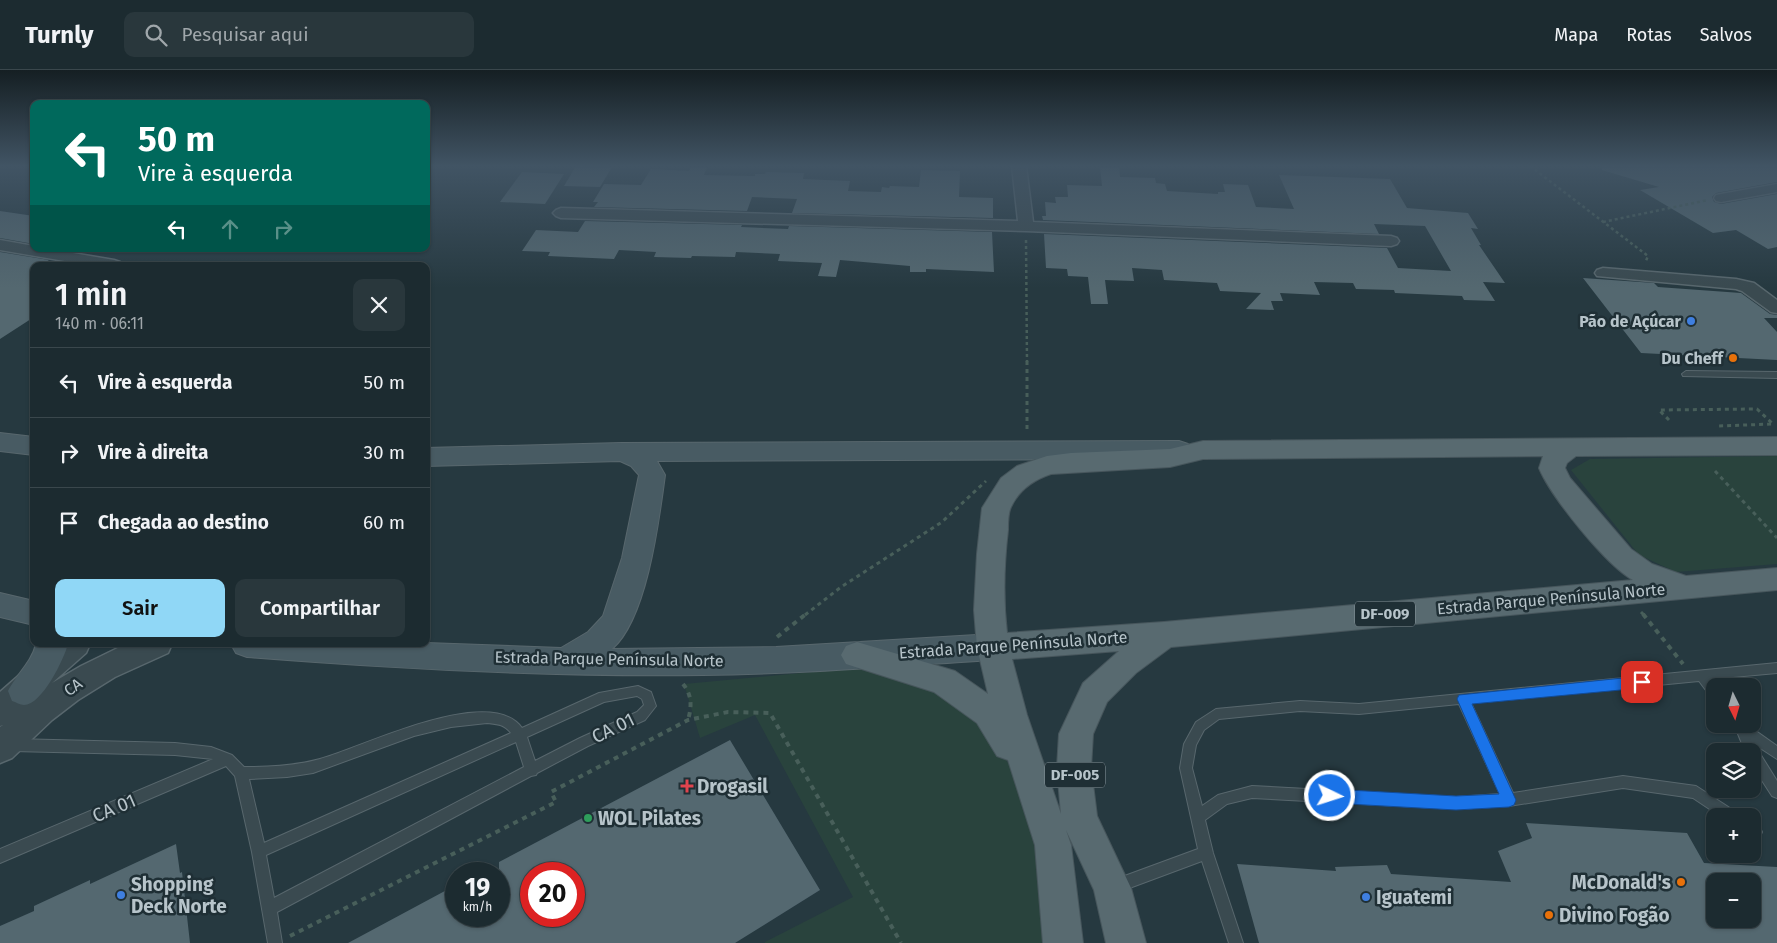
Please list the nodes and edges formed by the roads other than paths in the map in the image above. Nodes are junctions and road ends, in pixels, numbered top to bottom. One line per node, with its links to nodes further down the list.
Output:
1 (1024, 207): 3 (street)
2 (561, 213): 3 (street)
3 (1026, 226): 4 (street)
4 (1392, 242)
5 (0, 245): 6 (street)
6 (30, 250)
7 (40, 252): 8 (street)
8 (97, 262)
9 (1603, 274): 10 (street)
10 (1776, 307)
11 (1686, 374): 12 (lane)
12 (1777, 375)
13 (0, 442): 14 (main road)
14 (30, 446)
15 (1777, 446): 16 (main road)
16 (1569, 448): 17 (main road); 21 (main road)
17 (1202, 450): 18 (main road); 23 (main road)
18 (621, 452): 19 (main road); 29 (main road)
19 (430, 457)
20 (1777, 579): 21 (main road, Estrada Parque Península Norte / DF-009)
21 (1685, 586): 22 (main road, Estrada Parque Península Norte / DF-009)
22 (1164, 635): 23 (main road, Estrada Parque Península Norte / DF-009); 53 (main road, DF-005)
23 (993, 646): 28 (main road, Estrada Parque Península Norte / DF-009); 45 (main road, DF-005)
24 (51, 647): 33 (main road)
25 (72, 647): 33 (street, CA)
26 (149, 647): 38 (street, CA)
27 (286, 647): 29 (main road, Estrada Parque Península Norte / DF-009)
28 (857, 656): 29 (main road, Estrada Parque Península Norte / DF-009); 45 (main road)
29 (566, 660)
30 (1777, 668): 31 (lane)
31 (1702, 676): 32 (lane); 34 (lane)
32 (1706, 681)
33 (24, 691): 35 (street, CA)
34 (1463, 699): 47 (lane); 49 (lane)
35 (0, 712)
36 (1749, 733): 40 (lane)
37 (520, 735): 43 (lane); 43 (lane, CA 01); 44 (lane); 50 (lane, CA 01)
38 (2, 746): 41 (lane)
39 (1761, 753): 40 (lane)
40 (1777, 754)
41 (228, 759): 44 (lane); 52 (lane, CA 01)
42 (1761, 766): 46 (lane)
43 (532, 771): 54 (lane, CA 01)
44 (241, 774): 50 (lane)
45 (1034, 785): 56 (main road, DF-005)
46 (1777, 792)
47 (1509, 800): 48 (lane); 49 (lane)
48 (1719, 808)
49 (1198, 818): 51 (lane)
50 (259, 852): 54 (lane)
51 (1206, 853): 53 (lane); 58 (lane)
52 (0, 856)
53 (1112, 888): 57 (main road, DF-005)
54 (269, 908): 55 (lane)
55 (280, 941)
56 (1063, 943)
57 (1126, 943)
58 (1236, 943)

